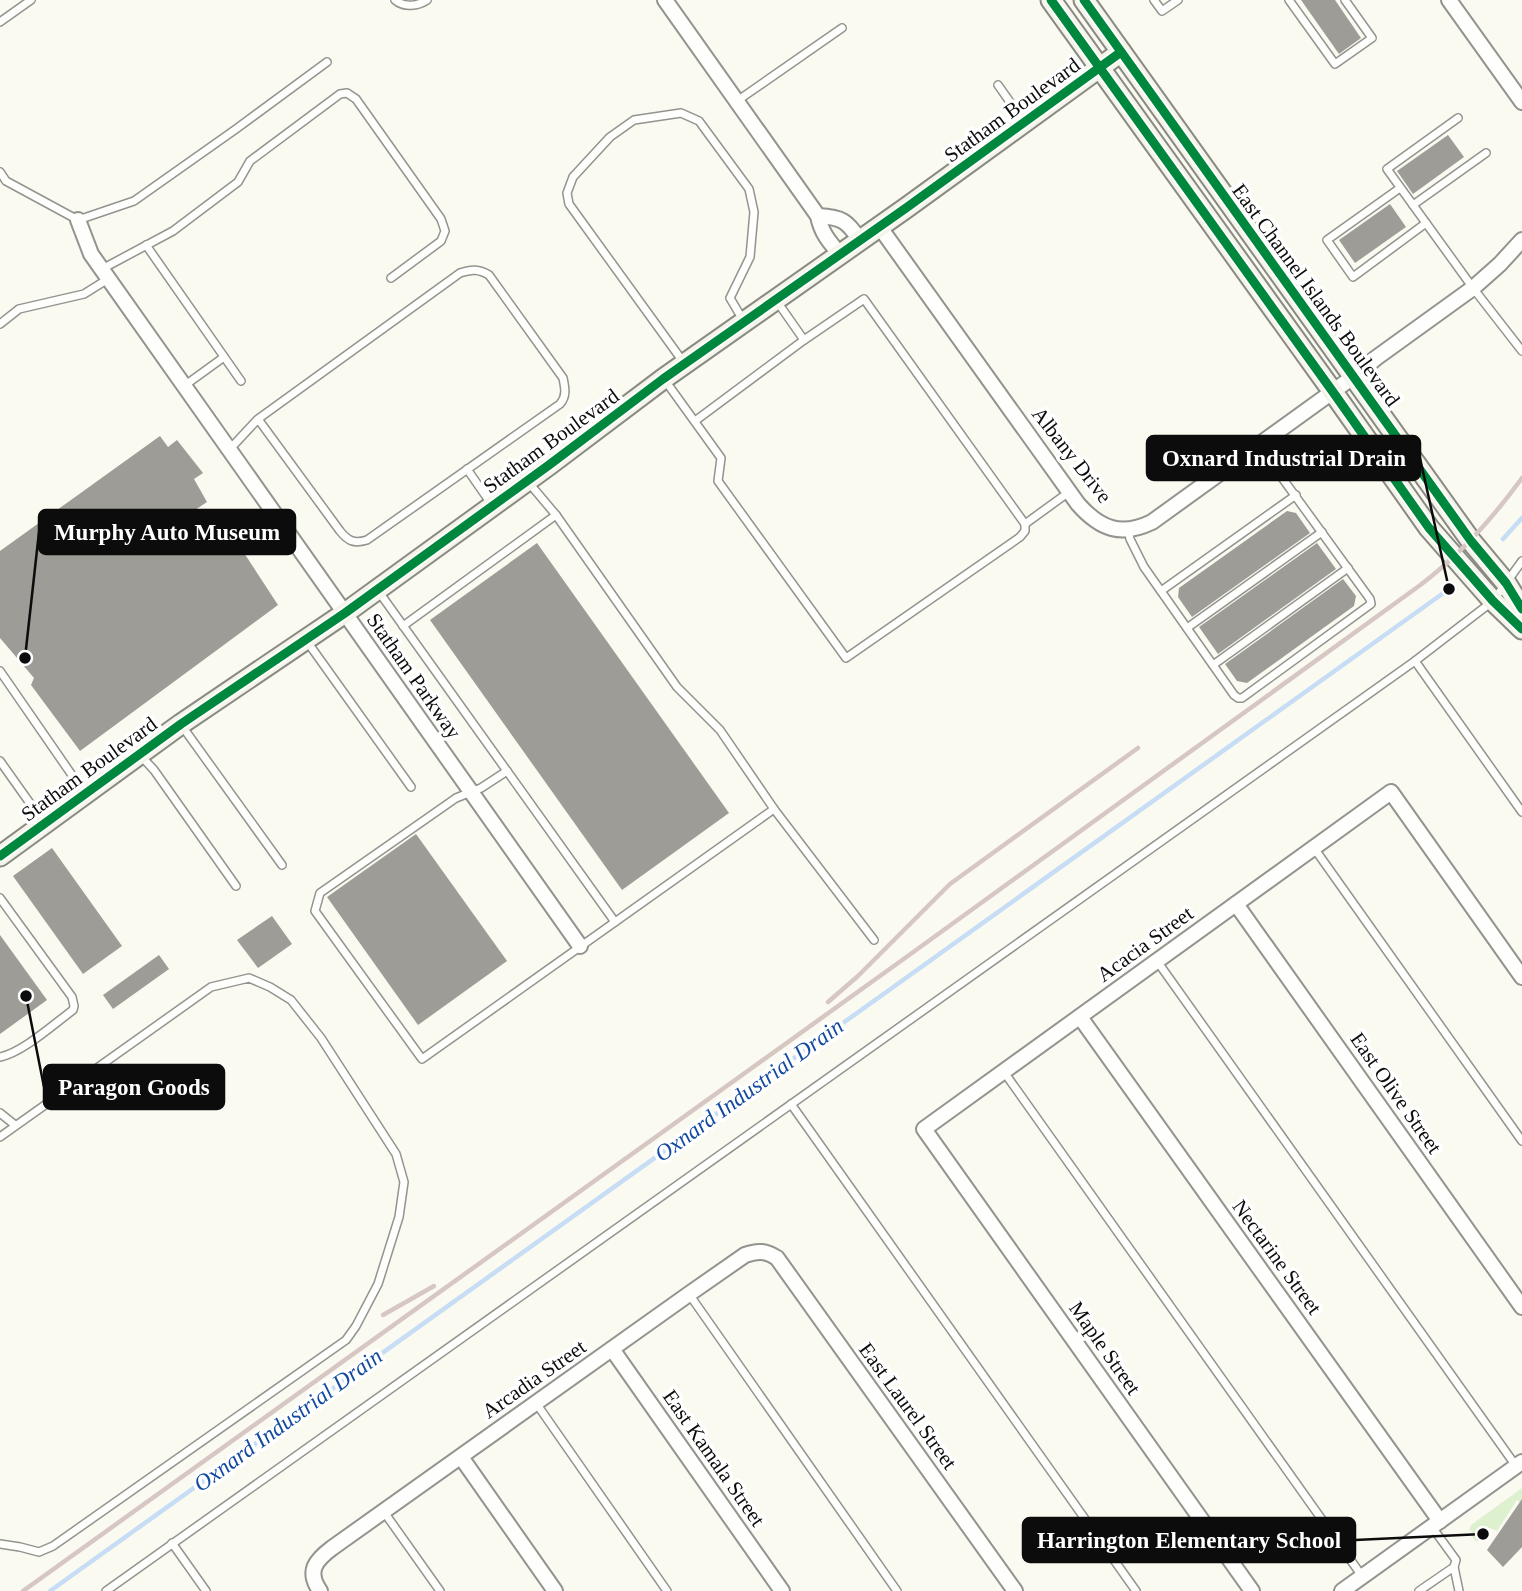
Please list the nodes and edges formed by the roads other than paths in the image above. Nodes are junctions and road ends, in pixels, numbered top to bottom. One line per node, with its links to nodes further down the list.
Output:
1 (31, 0): 12 (lane)
2 (427, 0): 11 (lane)
3 (665, 0): 18 (street)
4 (1051, 0): 16 (main road, East Channel Islands Boulevard)
5 (1084, 0): 14 (main road, East Channel Islands Boulevard)
6 (1154, 0): 7 (lane)
7 (1178, 0)
8 (1289, 0): 9 (lane)
9 (1345, 0)
10 (1449, 0): 19 (street)
11 (397, 2)
12 (0, 22)
13 (842, 28): 18 (lane)
14 (1121, 52): 16 (main road, Statham Boulevard); 45 (main road, East Channel Islands Boulevard)
15 (327, 62): 28 (lane)
16 (1100, 68): 21 (main road, Statham Boulevard); 49 (main road, East Channel Islands Boulevard)
17 (998, 85): 21 (lane)
18 (737, 102): 27 (street)
19 (1522, 102)
20 (1458, 118): 25 (lane)
21 (1024, 123): 30 (main road, Statham Boulevard)
22 (1486, 153): 26 (lane)
23 (0, 172): 24 (lane)
24 (3, 183): 28 (lane)
25 (1400, 188): 26 (lane); 29 (lane)
26 (1413, 205): 29 (lane)
27 (818, 216): 31 (street); 34 (street)
28 (78, 220): 35 (street, Statham Parkway)
29 (1426, 223): 37 (lane)
30 (879, 226): 31 (main road, Statham Boulevard); 56 (street, Albany Drive)
31 (860, 240): 34 (main road, Statham Boulevard)
32 (1522, 240): 37 (street)
33 (146, 245): 35 (lane); 36 (lane); 43 (lane)
34 (840, 254): 38 (main road, Statham Boulevard)
35 (105, 274): 40 (lane); 48 (street, Statham Parkway)
36 (391, 278)
37 (1473, 288): 42 (lane); 45 (street)
38 (775, 299): 39 (main road, Statham Boulevard); 41 (lane)
39 (744, 322): 44 (main road, Statham Boulevard); 44 (lane)
40 (0, 324)
41 (804, 340): 51 (lane); 60 (lane)
42 (1522, 351)
43 (224, 357): 47 (lane); 48 (lane)
44 (684, 364): 46 (main road, Statham Boulevard)
45 (1353, 377): 49 (street); 65 (main road, East Channel Islands Boulevard)
46 (663, 379): 51 (lane); 55 (main road, Statham Boulevard)
47 (241, 381)
48 (184, 386): 53 (street, Statham Parkway)
49 (1333, 392): 52 (street); 68 (main road, East Channel Islands Boulevard)
50 (258, 419): 53 (lane); 54 (lane); 54 (lane)
51 (695, 421): 60 (lane)
52 (1259, 445): 57 (lane); 61 (street)
53 (229, 450): 70 (street, Statham Parkway)
54 (467, 469): 58 (lane)
55 (527, 481): 58 (main road, Statham Boulevard); 59 (lane)
56 (1070, 492): 60 (lane); 61 (street, Albany Drive)
57 (1296, 495): 62 (lane); 67 (lane)
58 (492, 506): 66 (main road, Statham Boulevard)
59 (556, 515): 71 (lane); 85 (lane)
60 (1025, 524)
61 (1128, 530): 67 (lane)
62 (1322, 532): 64 (lane); 72 (lane)
63 (1522, 561): 65 (lane)
64 (1348, 568): 76 (lane); 76 (lane)
65 (1506, 583): 68 (lane); 69 (main road, East Channel Islands Boulevard)
66 (377, 589): 70 (main road, Statham Boulevard); 71 (lane)
67 (1161, 592): 72 (lane)
68 (1493, 601): 73 (main road, East Channel Islands Boulevard); 75 (lane)
69 (1522, 609)
70 (345, 613): 74 (main road, Statham Boulevard); 83 (street, Statham Parkway)
71 (403, 626): 81 (lane)
72 (1187, 628): 76 (lane)
73 (1522, 629)
74 (306, 639): 78 (main road, Statham Boulevard); 82 (lane)
75 (1415, 662): 86 (lane); 102 (lane)
76 (1213, 665)
77 (0, 671): 84 (lane)
78 (181, 724): 79 (main road, Statham Boulevard); 90 (lane)
79 (139, 754): 84 (main road, Statham Boulevard); 91 (lane)
80 (0, 761): 87 (lane)
81 (507, 771): 83 (lane); 94 (lane)
82 (411, 787)
83 (470, 792): 96 (street, Statham Parkway); 96 (lane)
84 (85, 794): 87 (main road, Statham Boulevard)
85 (774, 809): 94 (lane); 95 (lane)
86 (1522, 812)
87 (44, 823): 89 (main road, Statham Boulevard)
88 (1314, 848): 93 (street, Acacia Street); 98 (street, Acacia Street); 107 (lane)
89 (0, 856)
90 (282, 864)
91 (236, 886)
92 (0, 898): 100 (lane)
93 (1236, 904): 97 (street, Acacia Street); 110 (street, East Olive Street)
94 (615, 922): 96 (lane)
95 (874, 940)
96 (580, 946)
97 (1157, 961): 99 (street, Acacia Street); 114 (lane)
98 (1522, 977)
99 (1080, 1017): 101 (street, Acacia Street); 116 (street, Nectarine Street)
100 (0, 1057)
101 (1004, 1072): 105 (street, Acacia Street); 120 (lane)
102 (791, 1104): 117 (lane); 130 (lane)
103 (0, 1113): 104 (lane)
104 (15, 1125): 106 (lane); 118 (lane)
105 (924, 1129): 131 (street, Maple Street)
106 (0, 1137)
107 (1522, 1141)
108 (763, 1251): 109 (street, Arcadia Street); 129 (street, East Laurel Street)
109 (689, 1294): 111 (street, Arcadia Street); 128 (lane)
110 (1522, 1307)
111 (612, 1349): 112 (street, Arcadia Street); 127 (street, East Kamala Street)
112 (536, 1403): 113 (street, Arcadia Street); 126 (lane)
113 (461, 1457): 115 (street, Arcadia Street); 125 (street)
114 (1519, 1464): 116 (street)
115 (384, 1512): 123 (street, Arcadia Street); 124 (lane)
116 (1436, 1524): 119 (lane); 120 (street)
117 (172, 1543): 121 (lane); 122 (lane)
118 (0, 1544)
119 (1454, 1567): 133 (lane); 134 (lane)
120 (1363, 1576): 132 (street)
121 (106, 1591)
122 (206, 1591)
123 (320, 1591)
124 (440, 1591)
125 (555, 1591)
126 (667, 1591)
127 (782, 1591)
128 (897, 1591)
129 (1014, 1591)
130 (1136, 1591)
131 (1252, 1591)
132 (1342, 1591)
133 (1419, 1591)
134 (1459, 1591)

